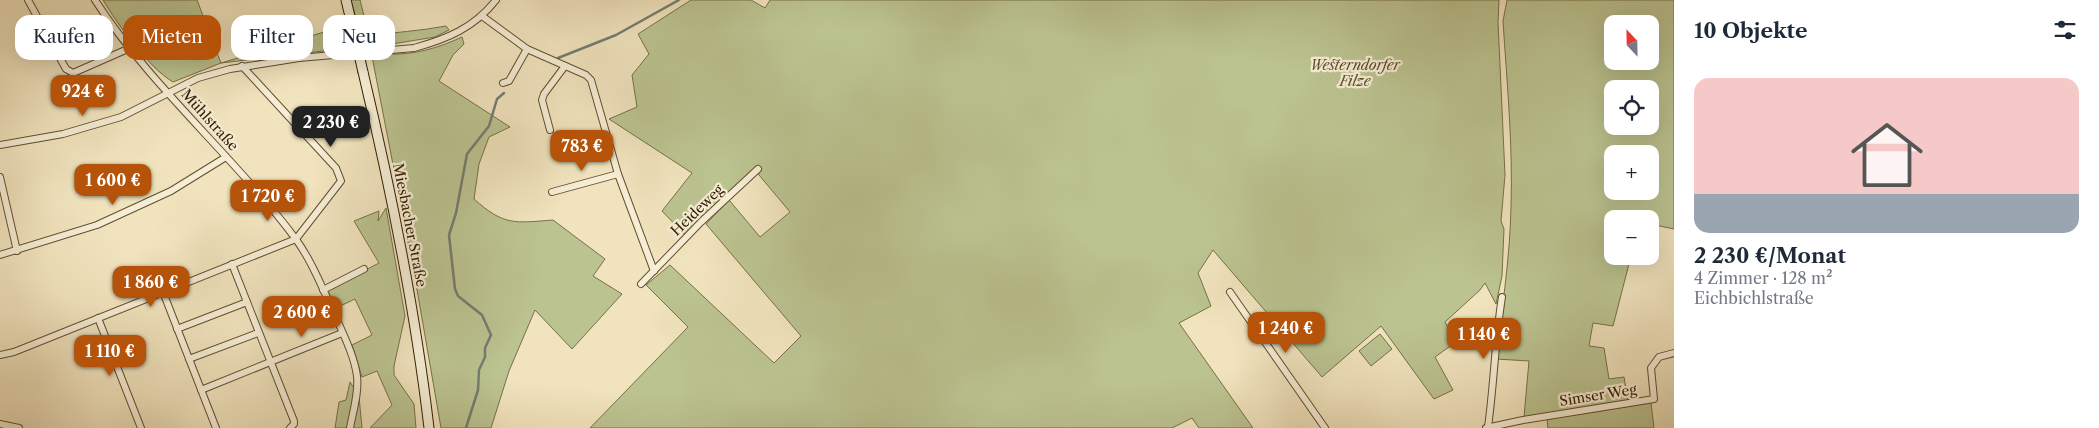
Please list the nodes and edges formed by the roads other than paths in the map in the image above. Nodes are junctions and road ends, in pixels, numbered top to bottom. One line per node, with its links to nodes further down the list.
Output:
1 (28, 0): 8 (street)
2 (95, 0): 6 (street, Mühlstraße)
3 (346, 0): 48 (main road, Miesbacher Straße, bridge)
4 (496, 0): 5 (street)
5 (482, 16): 7 (street); 10 (street)
6 (123, 38)
7 (527, 48): 11 (street); 12 (street)
8 (123, 51)
9 (140, 60): 13 (street, Mühlstraße)
10 (242, 66): 13 (street); 21 (street)
11 (565, 66): 14 (street); 18 (street)
12 (503, 84)
13 (168, 92): 15 (street); 16 (street, Mühlstraße)
14 (550, 130)
15 (0, 146)
16 (226, 157): 21 (street, Mühlstraße); 22 (street)
17 (758, 169): 26 (street, Heideweg)
18 (618, 174): 20 (street); 26 (street)
19 (0, 177): 22 (street)
20 (552, 192)
21 (296, 239): 24 (street); 28 (street, Mühlstraße)
22 (17, 251): 23 (street)
23 (0, 255)
24 (232, 264): 29 (street); 32 (street)
25 (364, 269): 28 (street)
26 (654, 271): 27 (street, Heideweg)
27 (641, 284)
28 (323, 290): 36 (street, Mühlstraße)
29 (163, 292): 33 (street); 34 (street)
30 (1230, 292): 49 (street)
31 (1502, 297): 50 (street)
32 (247, 302): 34 (street); 35 (street)
33 (98, 318): 38 (street); 44 (street)
34 (177, 329): 39 (street)
35 (258, 333): 39 (street); 40 (street)
36 (342, 333): 40 (street); 47 (street, Mühlstraße)
37 (1674, 353): 50 (street, Simser Weg)
38 (0, 355)
39 (189, 360): 41 (street)
40 (270, 364): 41 (street); 46 (street)
41 (202, 390): 45 (street)
42 (0, 424): 43 (street)
43 (19, 428)
44 (141, 428)
45 (216, 428)
46 (290, 428)
47 (350, 428)
48 (429, 428)
49 (1325, 428)
50 (1487, 428)

